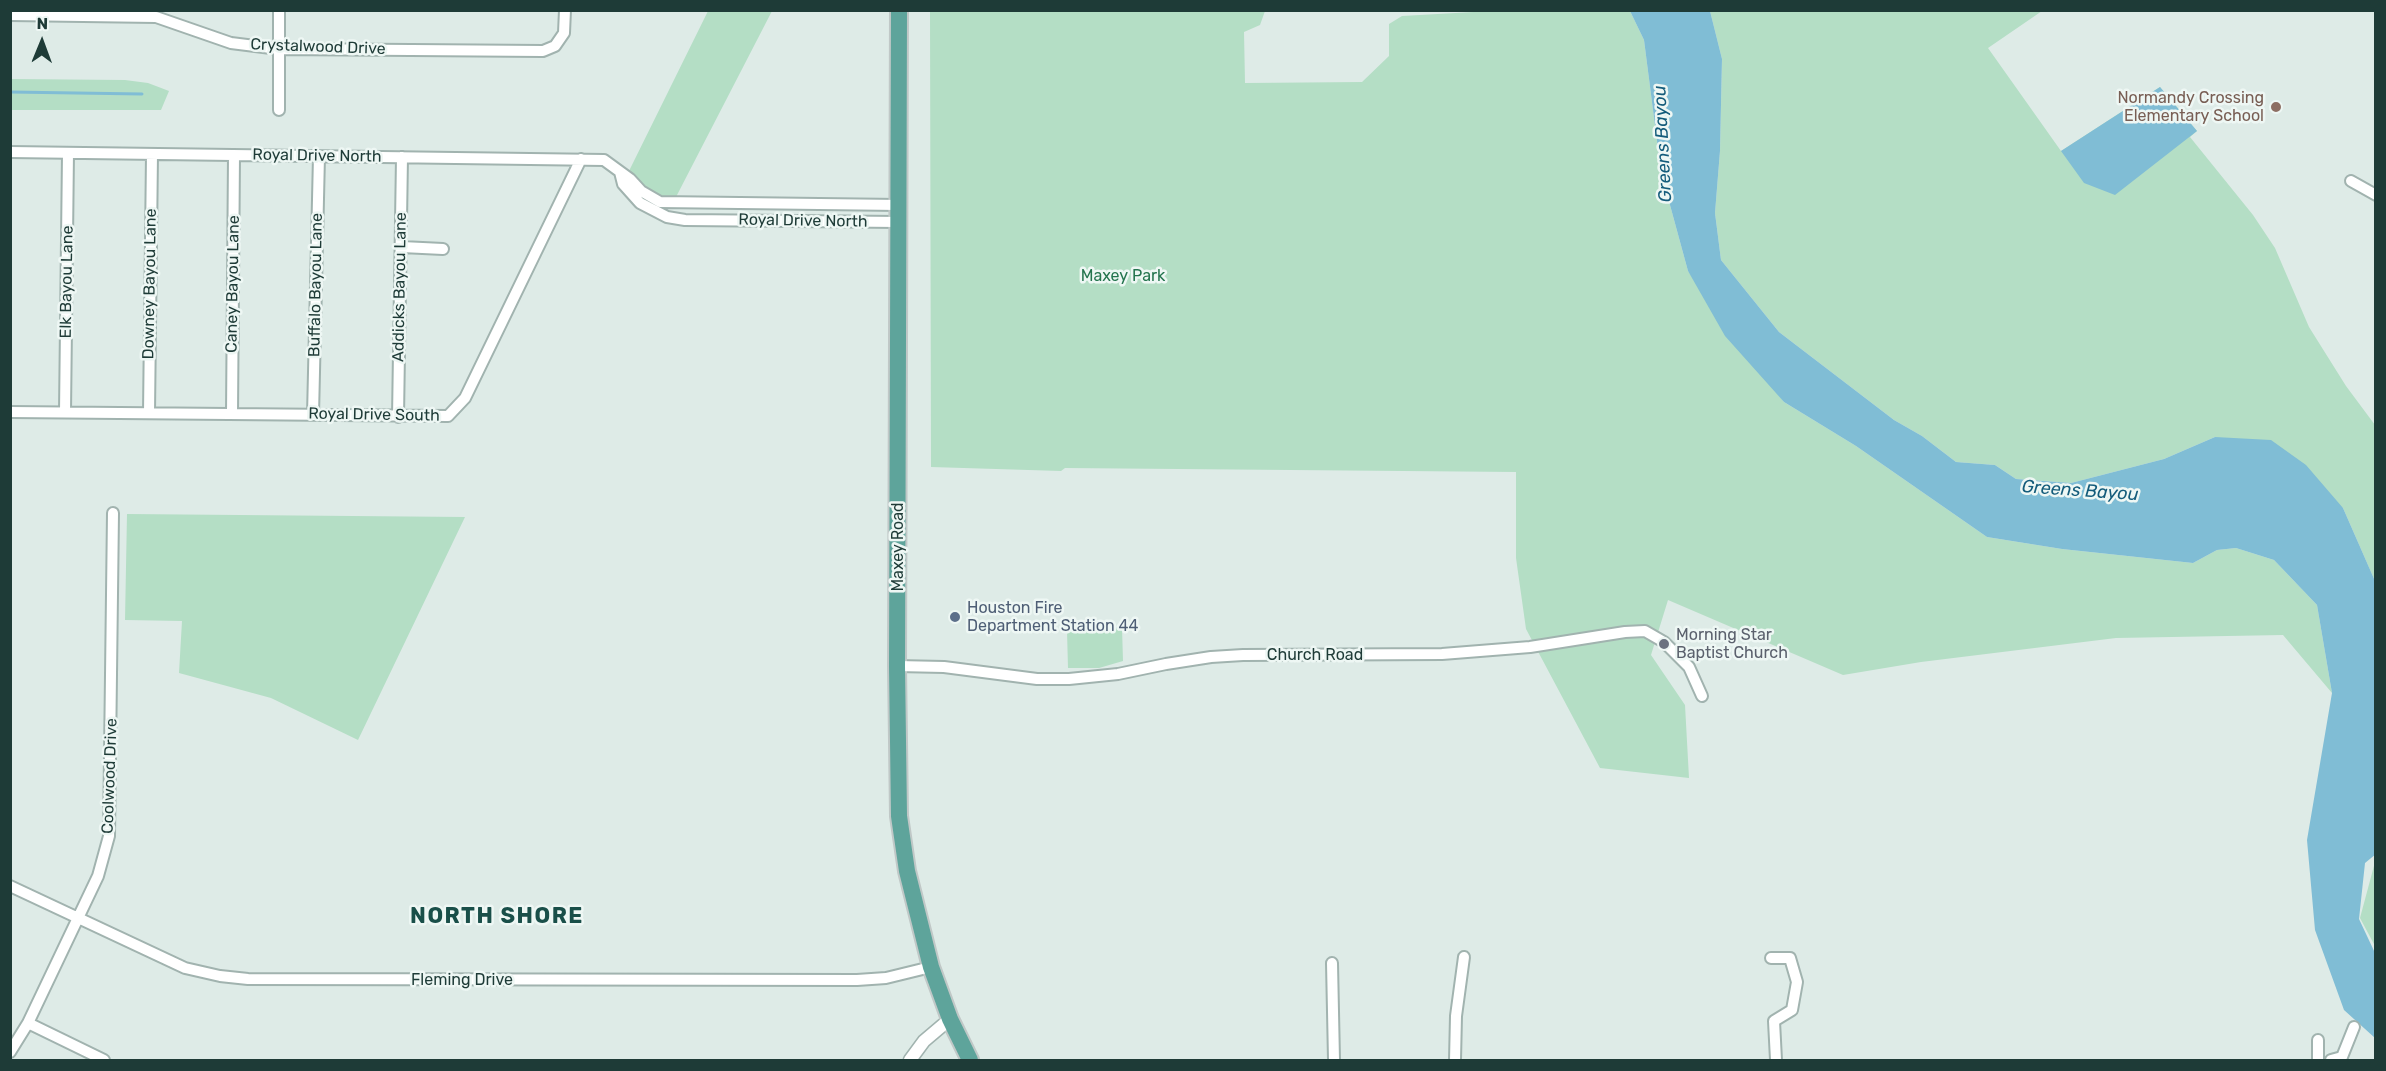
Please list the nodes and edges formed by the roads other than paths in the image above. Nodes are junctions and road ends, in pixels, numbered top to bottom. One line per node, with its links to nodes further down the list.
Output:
1 (279, 10): 7 (street)
2 (565, 10): 7 (street, Crystalwood Drive)
3 (899, 10): 20 (main road, Maxey Road)
4 (35, 13): 5 (street, Crystalwood Drive); 6 (street, Crystalwood Drive)
5 (156, 14): 7 (street, Crystalwood Drive)
6 (10, 15)
7 (279, 49): 8 (street)
8 (279, 110)
9 (10, 152): 10 (street, Royal Drive North)
10 (68, 153): 11 (street, Royal Drive North); 25 (street, Elk Bayou Lane)
11 (152, 154): 12 (street, Royal Drive North); 26 (street, Downey Bayou Lane)
12 (234, 155): 13 (street, Royal Drive North); 27 (street, Caney Bayou Lane)
13 (319, 156): 14 (street, Royal Drive North); 28 (street, Buffalo Bayou Lane)
14 (402, 157): 15 (street, Royal Drive North); 22 (street, Addicks Bayou Lane)
15 (581, 159): 16 (street, Royal Drive North); 29 (street, Royal Drive South)
16 (620, 172): 19 (street, Royal Drive North); 21 (street, Royal Drive North)
17 (2351, 181): 18 (street)
18 (2376, 195)
19 (786, 204): 20 (street, Royal Drive North); 21 (street)
20 (899, 214): 21 (street, Royal Drive North); 31 (main road, Maxey Road)
21 (786, 220)
22 (402, 247): 23 (street); 29 (street, Addicks Bayou Lane)
23 (443, 249)
24 (10, 412): 25 (street, Royal Drive South)
25 (65, 412): 26 (street, Royal Drive South)
26 (149, 413): 27 (street, Royal Drive South)
27 (232, 414): 28 (street, Royal Drive South)
28 (313, 415): 29 (street, Royal Drive South)
29 (398, 417)
30 (113, 513): 34 (street, Coolwood Drive)
31 (897, 666): 32 (street, Church Road); 38 (main road, Maxey Road)
32 (1702, 696)
33 (10, 886): 34 (street, Fleming Drive)
34 (78, 918): 38 (street, Fleming Drive); 40 (street, Coolwood Drive)
35 (1464, 957): 48 (street)
36 (1771, 958): 49 (street)
37 (1332, 963): 47 (street)
38 (931, 967): 39 (main road, Maxey Road)
39 (950, 1019): 45 (street); 46 (main road, Maxey Road)
40 (28, 1023): 43 (street, Coolwood Drive); 44 (street)
41 (2354, 1027): 51 (street)
42 (2318, 1040): 50 (street)
43 (10, 1052)
44 (104, 1060)
45 (910, 1060)
46 (970, 1060)
47 (1334, 1060)
48 (1455, 1060)
49 (1776, 1060)
50 (2318, 1060)
51 (2331, 1060)

